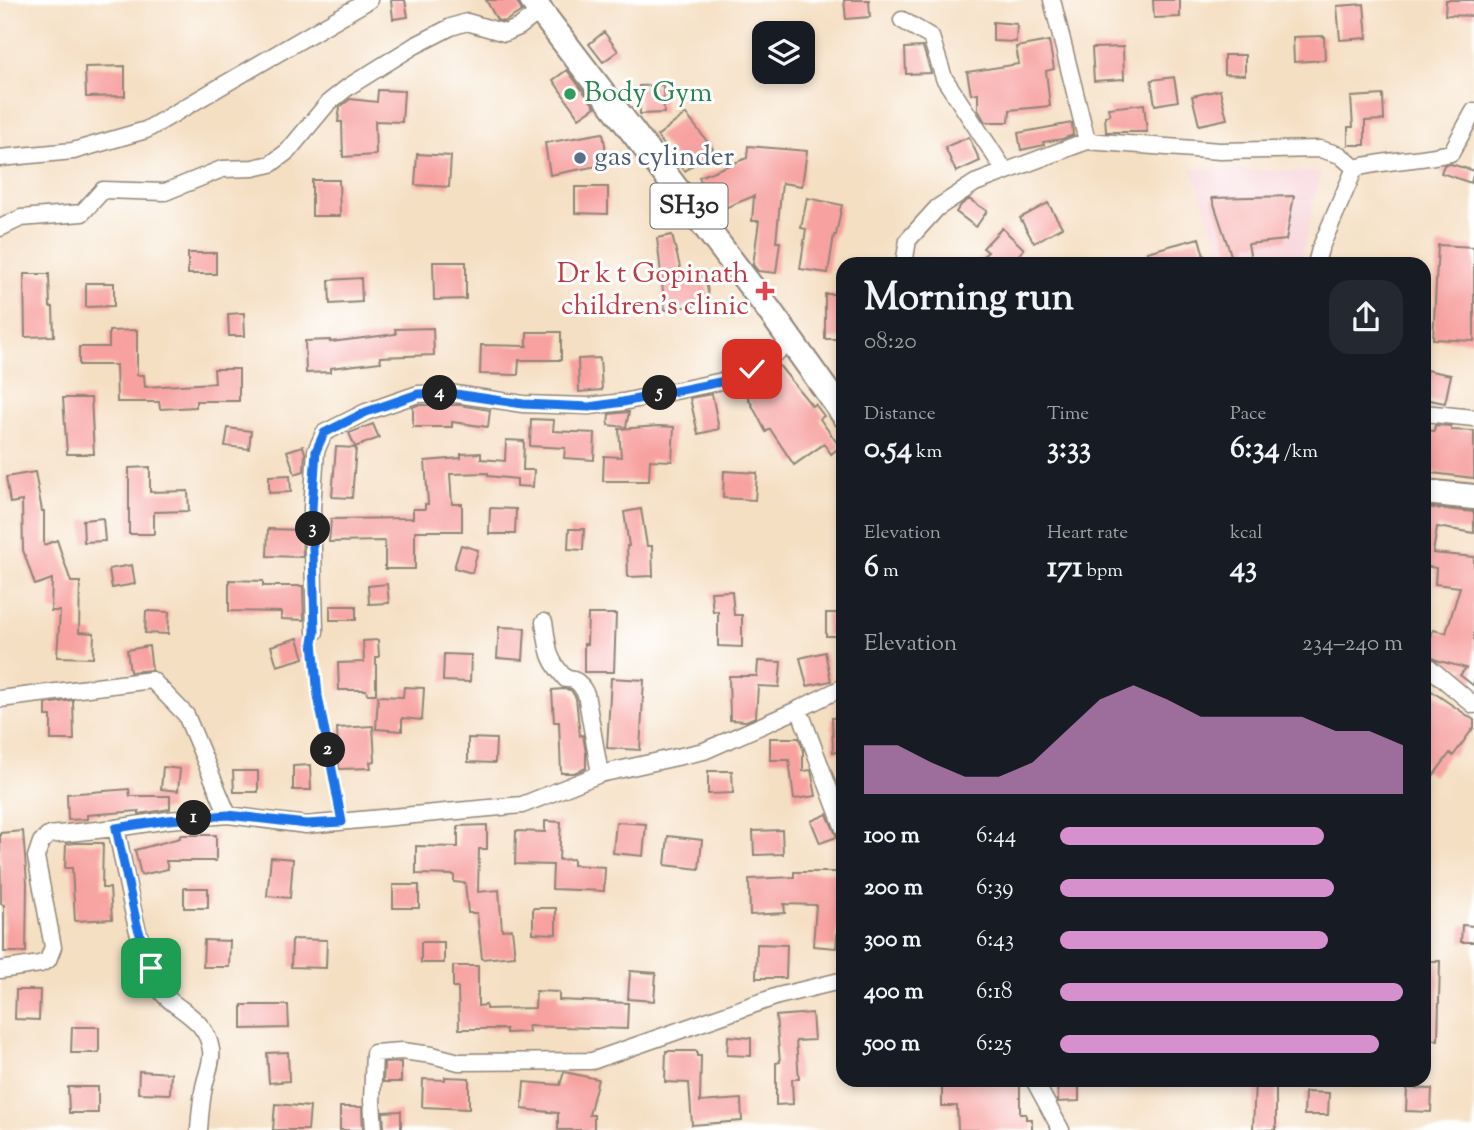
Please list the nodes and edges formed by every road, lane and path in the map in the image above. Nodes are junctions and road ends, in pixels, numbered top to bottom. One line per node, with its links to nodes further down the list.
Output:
1 (369, 0): 7 (street)
2 (1052, 0): 6 (street)
3 (536, 6): 10 (street); 13 (main road, SH30)
4 (902, 20): 9 (street)
5 (1474, 111): 8 (street)
6 (1087, 141): 8 (street); 9 (street)
7 (0, 158)
8 (1355, 168): 12 (street)
9 (1005, 171): 11 (street)
10 (0, 228)
11 (905, 257)
12 (1318, 257)
13 (792, 342): 14 (main road, SH30); 20 (street)
14 (836, 404)
15 (1431, 414): 16 (street)
16 (1474, 418)
17 (1431, 493): 18 (main road)
18 (1474, 498)
19 (544, 622): 26 (street)
20 (315, 632): 29 (path)
21 (1431, 669): 24 (street)
22 (836, 691): 25 (street)
23 (0, 699): 28 (street)
24 (1474, 705)
25 (799, 709): 26 (street); 27 (street)
26 (600, 774): 29 (street)
27 (836, 808)
28 (228, 815): 29 (street); 30 (street)
29 (342, 822)
30 (116, 828): 31 (street); 34 (street)
31 (0, 970)
32 (836, 982): 35 (street)
33 (1038, 1087): 36 (street)
34 (203, 1129)
35 (374, 1130)
36 (1061, 1130)

